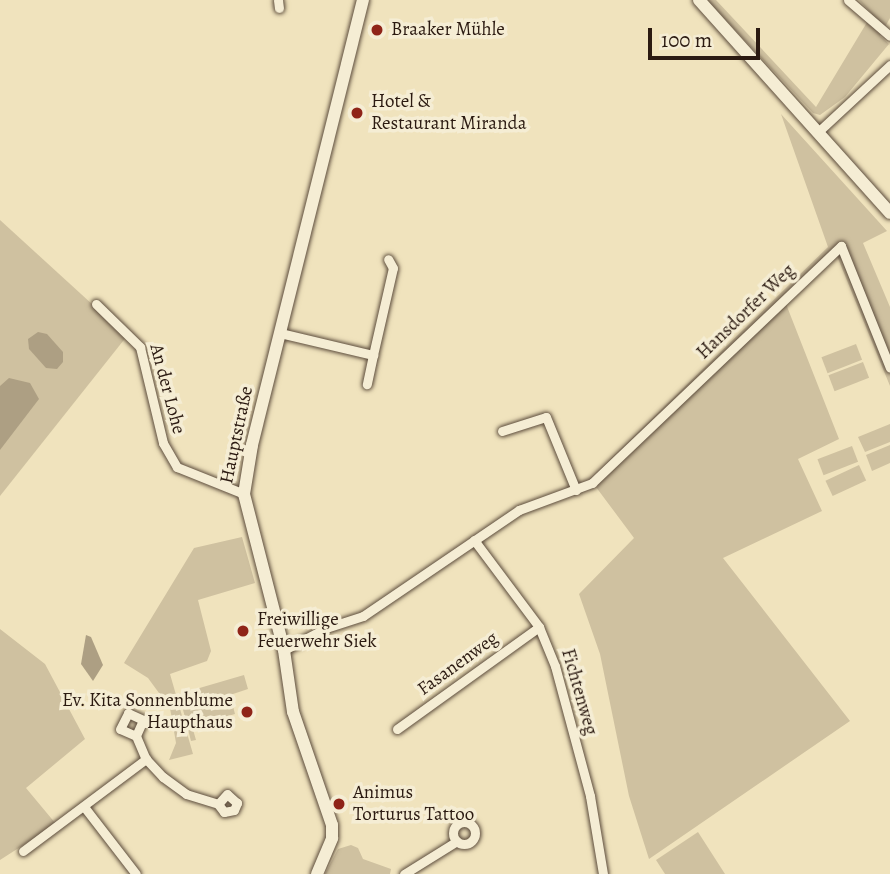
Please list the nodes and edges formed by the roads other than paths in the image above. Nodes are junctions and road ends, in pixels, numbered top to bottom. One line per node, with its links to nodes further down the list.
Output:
1 (363, 0): 10 (street, Hauptstraße)
2 (699, 0): 6 (street)
3 (848, 0): 4 (street)
4 (890, 36)
5 (890, 65): 6 (street)
6 (819, 131): 7 (street)
7 (890, 213)
8 (388, 260): 11 (street)
9 (96, 304): 16 (street, An der Lohe)
10 (280, 333): 11 (street); 16 (street, Hauptstraße)
11 (373, 355): 13 (street)
12 (890, 368): 15 (street, Hansdorfer Weg)
13 (367, 384)
14 (502, 431): 15 (street)
15 (576, 489): 17 (street, Hansdorfer Weg)
16 (244, 494): 19 (street, Hauptstraße)
17 (474, 540): 18 (street, Fichtenweg); 19 (street, Hansdorfer Weg)
18 (539, 627): 20 (street, Fasanenweg); 30 (street, Fichtenweg)
19 (284, 650): 28 (street, Hauptstraße)
20 (397, 729)
21 (135, 736): 22 (street)
22 (146, 759): 23 (street); 24 (street)
23 (218, 804)
24 (85, 808): 26 (street); 27 (street)
25 (457, 841): 29 (street)
26 (23, 851)
27 (136, 874)
28 (317, 874)
29 (404, 874)
30 (603, 874)

